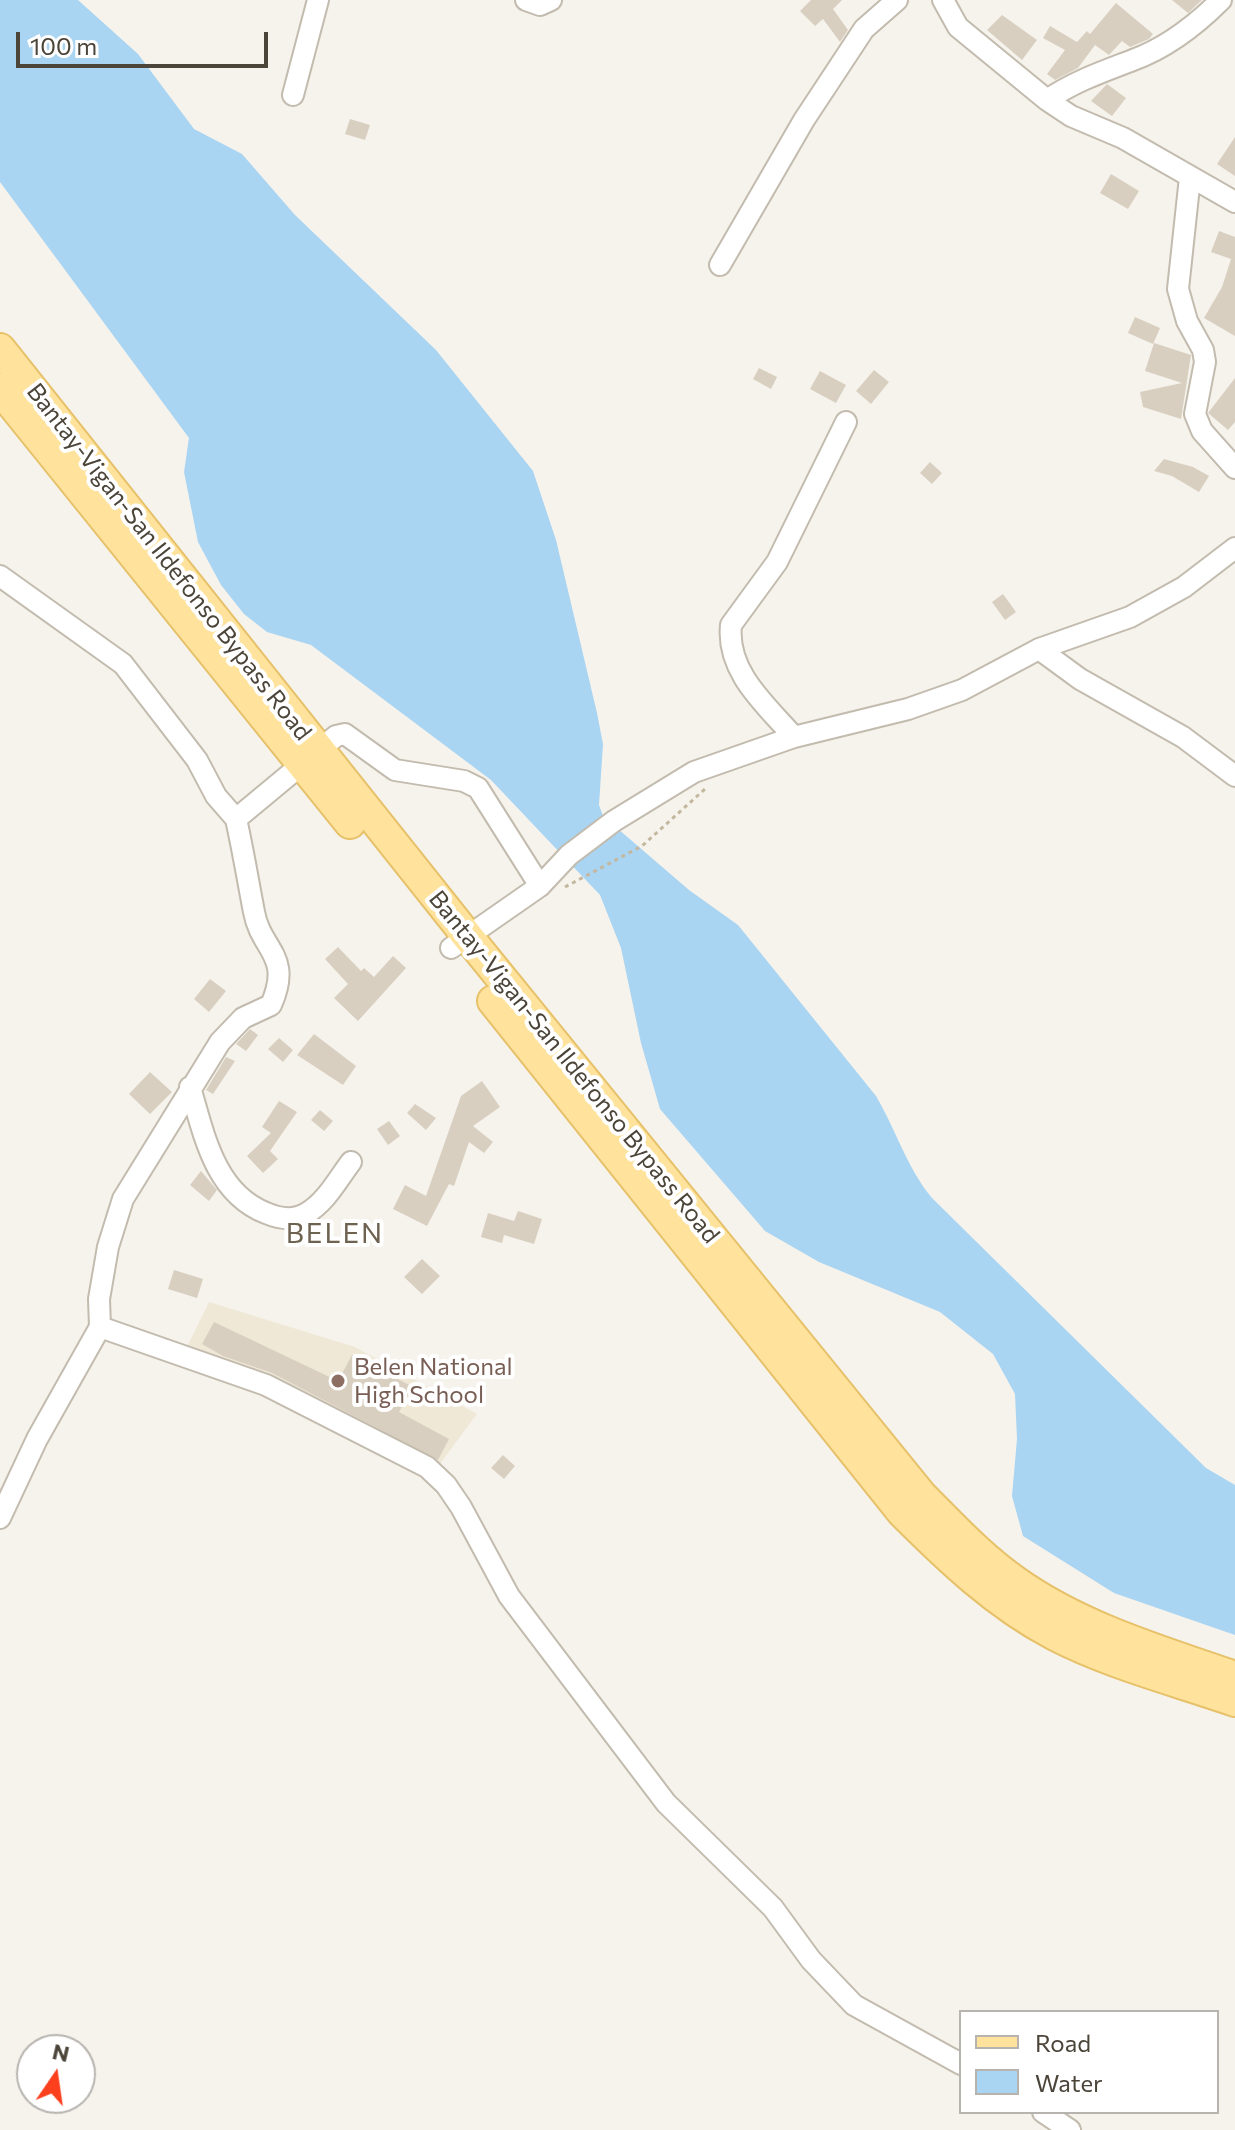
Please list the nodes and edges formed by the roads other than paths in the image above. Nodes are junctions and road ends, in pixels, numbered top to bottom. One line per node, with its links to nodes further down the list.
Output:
1 (318, 0): 7 (street)
2 (526, 0): 3 (street)
3 (551, 0)
4 (897, 0): 11 (street)
5 (943, 0): 8 (street)
6 (1221, 0): 8 (street)
7 (293, 95)
8 (1047, 100): 9 (street)
9 (1190, 177): 10 (street); 15 (street)
10 (1235, 202)
11 (720, 265)
12 (0, 349): 20 (main road, Bantay-Vigan-San Ildefonso Bypass Road)
13 (0, 389): 20 (main road, Bantay-Vigan-San Ildefonso Bypass Road)
14 (846, 422): 19 (street)
15 (1235, 468)
16 (1235, 548): 18 (street)
17 (0, 576): 22 (street)
18 (1039, 649): 19 (street); 21 (street)
19 (794, 737): 23 (street)
20 (312, 759): 22 (street); 23 (street); 24 (main road, Bantay-Vigan-San Ildefonso Bypass Road)
21 (1235, 776)
22 (236, 819): 25 (street)
23 (540, 886): 24 (street)
24 (460, 943): 29 (main road, Bantay-Vigan-San Ildefonso Bypass Road); 30 (main road, Bantay-Vigan-San Ildefonso Bypass Road)
25 (190, 1087): 26 (street); 27 (street)
26 (351, 1162)
27 (100, 1327): 28 (street); 31 (street)
28 (0, 1518)
29 (1235, 1677)
30 (1235, 1701)
31 (959, 2063)
32 (1046, 2114): 33 (street)
33 (1070, 2130)

